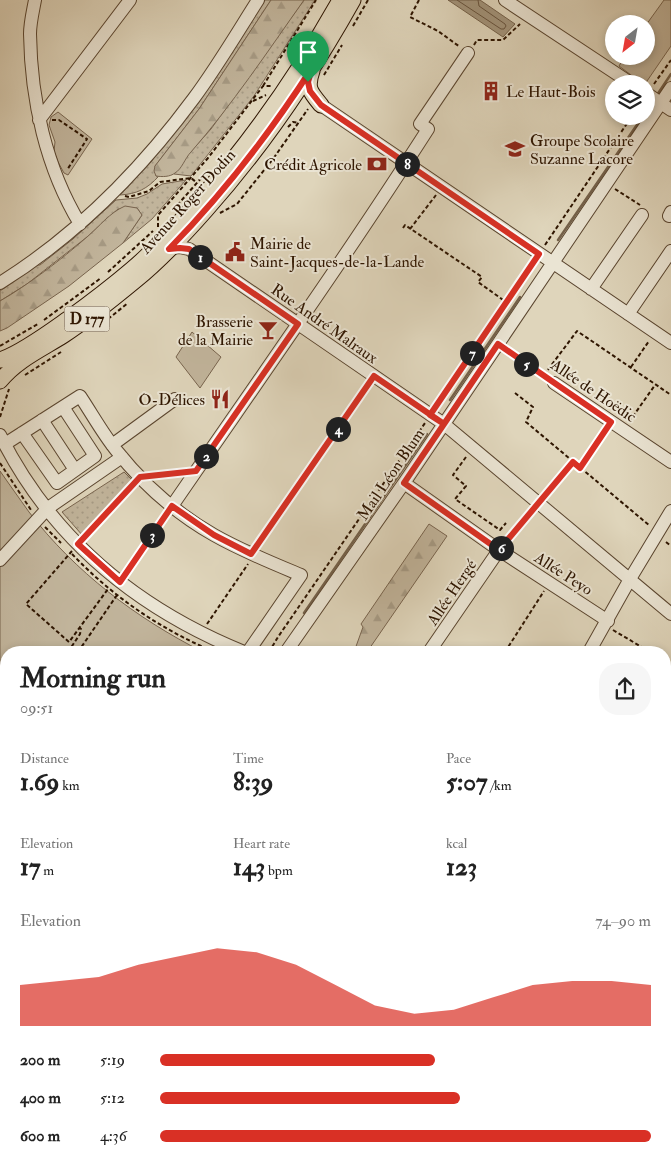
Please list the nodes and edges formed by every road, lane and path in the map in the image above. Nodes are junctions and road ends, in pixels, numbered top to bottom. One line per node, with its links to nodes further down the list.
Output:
1 (35, 0): 23 (street)
2 (130, 0): 23 (street)
3 (258, 0): 32 (street)
4 (316, 0): 15 (path)
5 (340, 0): 51 (main road, Avenue Roger Dodin / D 177)
6 (353, 0): 12 (main road, Avenue Roger Dodin / D 177)
7 (419, 0): 10 (path)
8 (511, 2): 9 (street)
9 (530, 15): 10 (path); 13 (street)
10 (468, 53): 27 (street)
11 (671, 60): 14 (path)
12 (312, 68): 21 (main road); 40 (main road, Avenue Roger Dodin / D 177)
13 (619, 75)
14 (655, 83)
15 (263, 86): 16 (path); 20 (path)
16 (273, 86)
17 (671, 88): 22 (street, Mail Léon Blum)
18 (266, 95): 20 (path)
19 (655, 99): 22 (street)
20 (251, 102): 28 (path)
21 (321, 105): 27 (street)
22 (666, 106): 30 (street, Mail Léon Blum)
23 (39, 120): 29 (street); 29 (path)
24 (299, 123): 26 (path)
25 (626, 125): 42 (path)
26 (289, 126)
27 (406, 163): 31 (street); 48 (street)
28 (191, 178): 32 (path); 34 (path); 37 (path)
29 (58, 183): 36 (street)
30 (607, 183): 33 (path); 43 (street, Mail Léon Blum)
31 (442, 188): 39 (path); 42 (street)
32 (111, 195): 36 (street)
33 (644, 210): 45 (street)
34 (172, 211)
35 (162, 222): 37 (path)
36 (80, 224): 44 (street)
37 (158, 226): 51 (path)
38 (403, 228): 39 (path)
39 (410, 229): 46 (path)
40 (169, 249): 48 (street, Rue André Malraux); 57 (main road, Avenue Roger Dodin / D 177)
41 (671, 251): 47 (street)
42 (539, 254): 43 (street); 46 (path)
43 (552, 264): 45 (street); 50 (street, Mail Léon Blum)
44 (0, 283)
45 (591, 289): 47 (street)
46 (506, 302): 63 (path)
47 (628, 314): 49 (street)
48 (298, 324): 54 (street, Rue André Malraux); 79 (street)
49 (665, 337): 52 (path)
50 (498, 344): 56 (path, Allée de Hoëdic); 67 (street, Mail Léon Blum)
51 (1, 352)
52 (631, 367): 56 (path); 58 (path)
53 (33, 370): 55 (path)
54 (374, 376): 63 (street, Rue André Malraux); 93 (path)
55 (20, 378)
56 (549, 379): 66 (street, Allée de Hoëdic)
57 (3, 382): 64 (path)
58 (656, 384): 60 (path); 68 (path)
59 (514, 394): 74 (path)
60 (671, 395)
61 (175, 399): 71 (street)
62 (62, 408): 65 (street); 71 (street); 78 (street)
63 (430, 415): 67 (street, Rue André Malraux); 108 (path)
64 (0, 417)
65 (42, 420): 69 (street); 78 (street)
66 (611, 422): 68 (street, Allée de Hoëdic); 77 (path)
67 (444, 424): 72 (street, Rue André Malraux); 81 (street, Mail Léon Blum)
68 (623, 430): 75 (street, Allée de Hoëdic)
69 (22, 433): 70 (street); 78 (street)
70 (2, 440): 84 (street)
71 (112, 445): 73 (street)
72 (473, 449): 82 (street, Rue André Malraux); 88 (path)
73 (122, 457): 80 (street); 84 (street)
74 (573, 462): 77 (path); 82 (path)
75 (671, 462)
76 (0, 463): 86 (path)
77 (580, 468): 89 (path)
78 (75, 470)
79 (196, 471): 80 (path); 83 (street)
80 (140, 477): 83 (street); 91 (path)
81 (404, 483): 92 (street, Allée Peyo); 109 (street, Mail Léon Blum)
82 (538, 503): 92 (path); 95 (street, Rue André Malraux)
83 (172, 506): 93 (street); 96 (path)
84 (48, 508): 91 (street); 94 (street)
85 (671, 510): 89 (street)
86 (33, 512)
87 (506, 522): 88 (path)
88 (500, 530): 90 (path)
89 (658, 532): 95 (street)
90 (497, 534)
91 (78, 544): 96 (street); 102 (path)
92 (499, 550): 97 (street, Allée Peyo); 110 (street, Allée Hergé)
93 (252, 555): 103 (path); 107 (street)
94 (0, 560)
95 (630, 579): 100 (street, Rue André Malraux); 101 (street)
96 (120, 582): 103 (street)
97 (548, 583): 101 (street, Allée Peyo); 111 (path)
98 (108, 589): 102 (path)
99 (117, 596): 105 (path)
100 (671, 614)
101 (608, 621): 112 (street); 113 (path)
102 (81, 625): 104 (path)
103 (197, 639): 106 (street)
104 (72, 646)
105 (82, 646)
106 (222, 646)
107 (252, 646)
108 (273, 646)
109 (290, 646)
110 (433, 646)
111 (509, 646)
112 (593, 646)
113 (640, 646)

